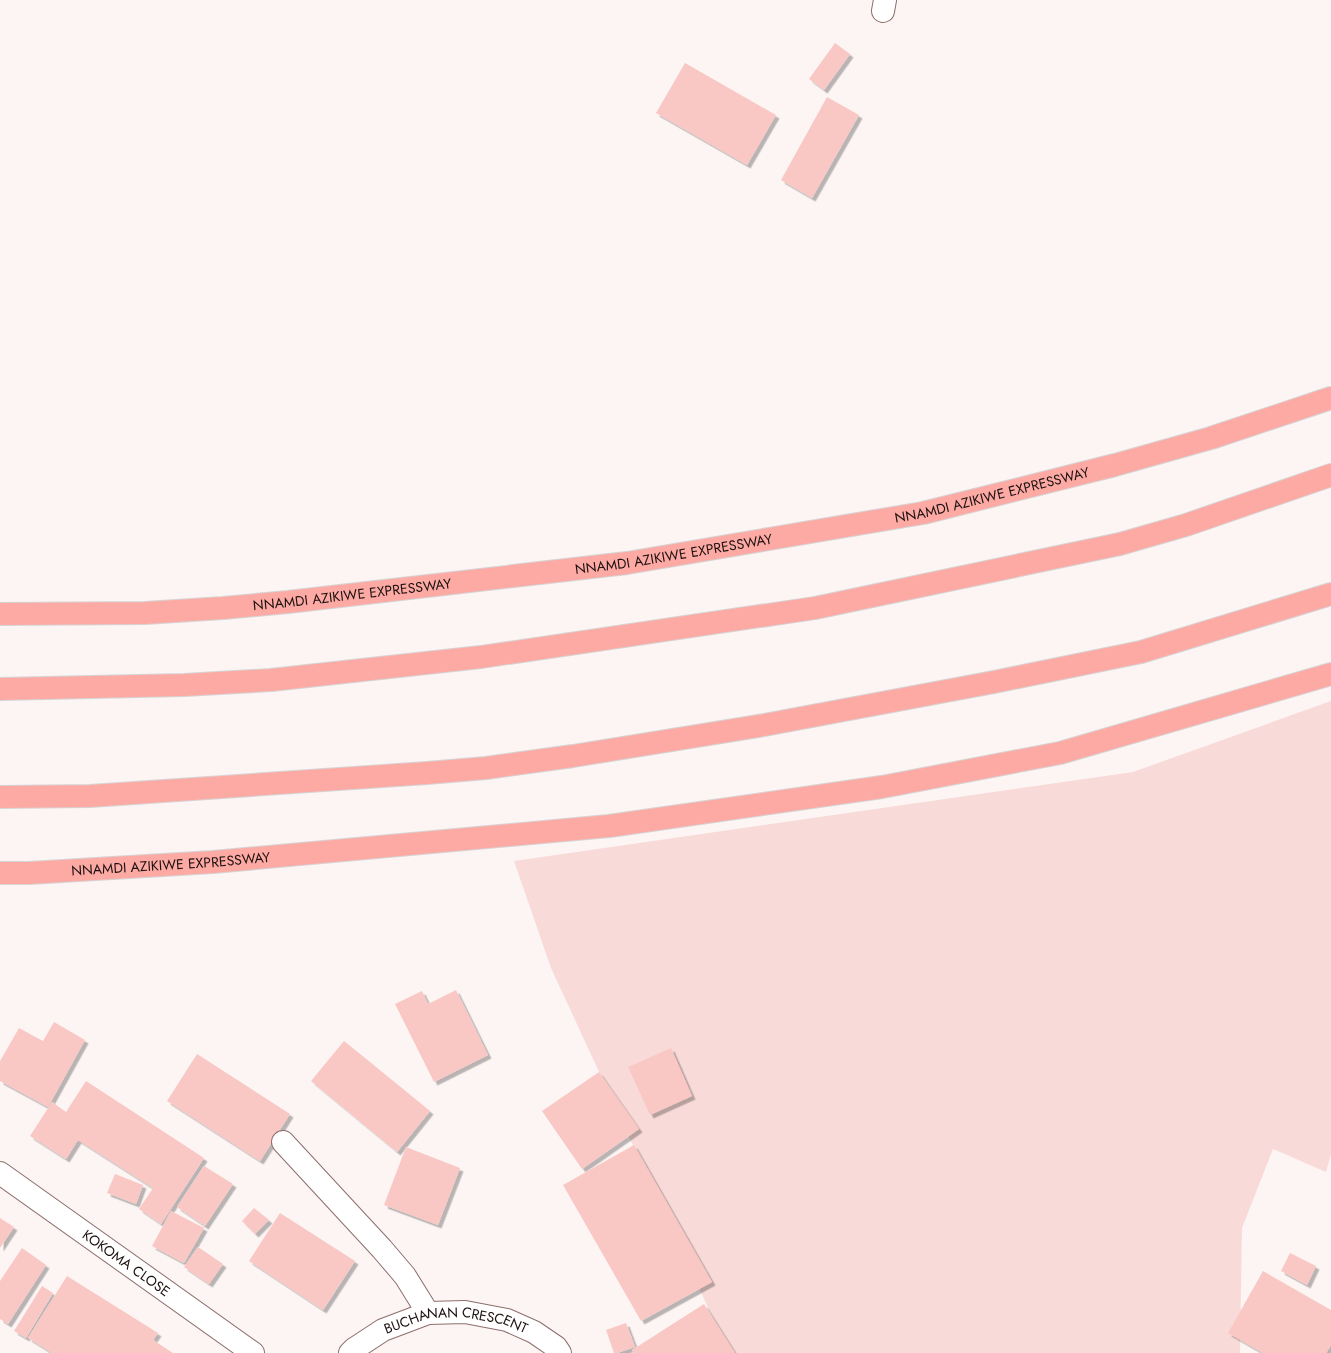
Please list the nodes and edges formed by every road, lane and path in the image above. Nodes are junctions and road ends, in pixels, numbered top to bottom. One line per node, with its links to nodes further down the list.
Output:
1 (1331, 398): 4 (highway, NNAMDI AZIKIWE EXPRESSWAY)
2 (1331, 475): 6 (highway)
3 (1331, 594): 7 (highway)
4 (0, 614)
5 (1331, 674): 8 (highway, NNAMDI AZIKIWE EXPRESSWAY)
6 (0, 689)
7 (0, 797)
8 (0, 873)
9 (283, 1142): 11 (street)
10 (0, 1173): 12 (street, KOKOMA CLOSE)
11 (428, 1313): 13 (street, BUCHANAN CRESCENT); 14 (street, BUCHANAN CRESCENT)
12 (253, 1353)
13 (350, 1353)
14 (560, 1353)

